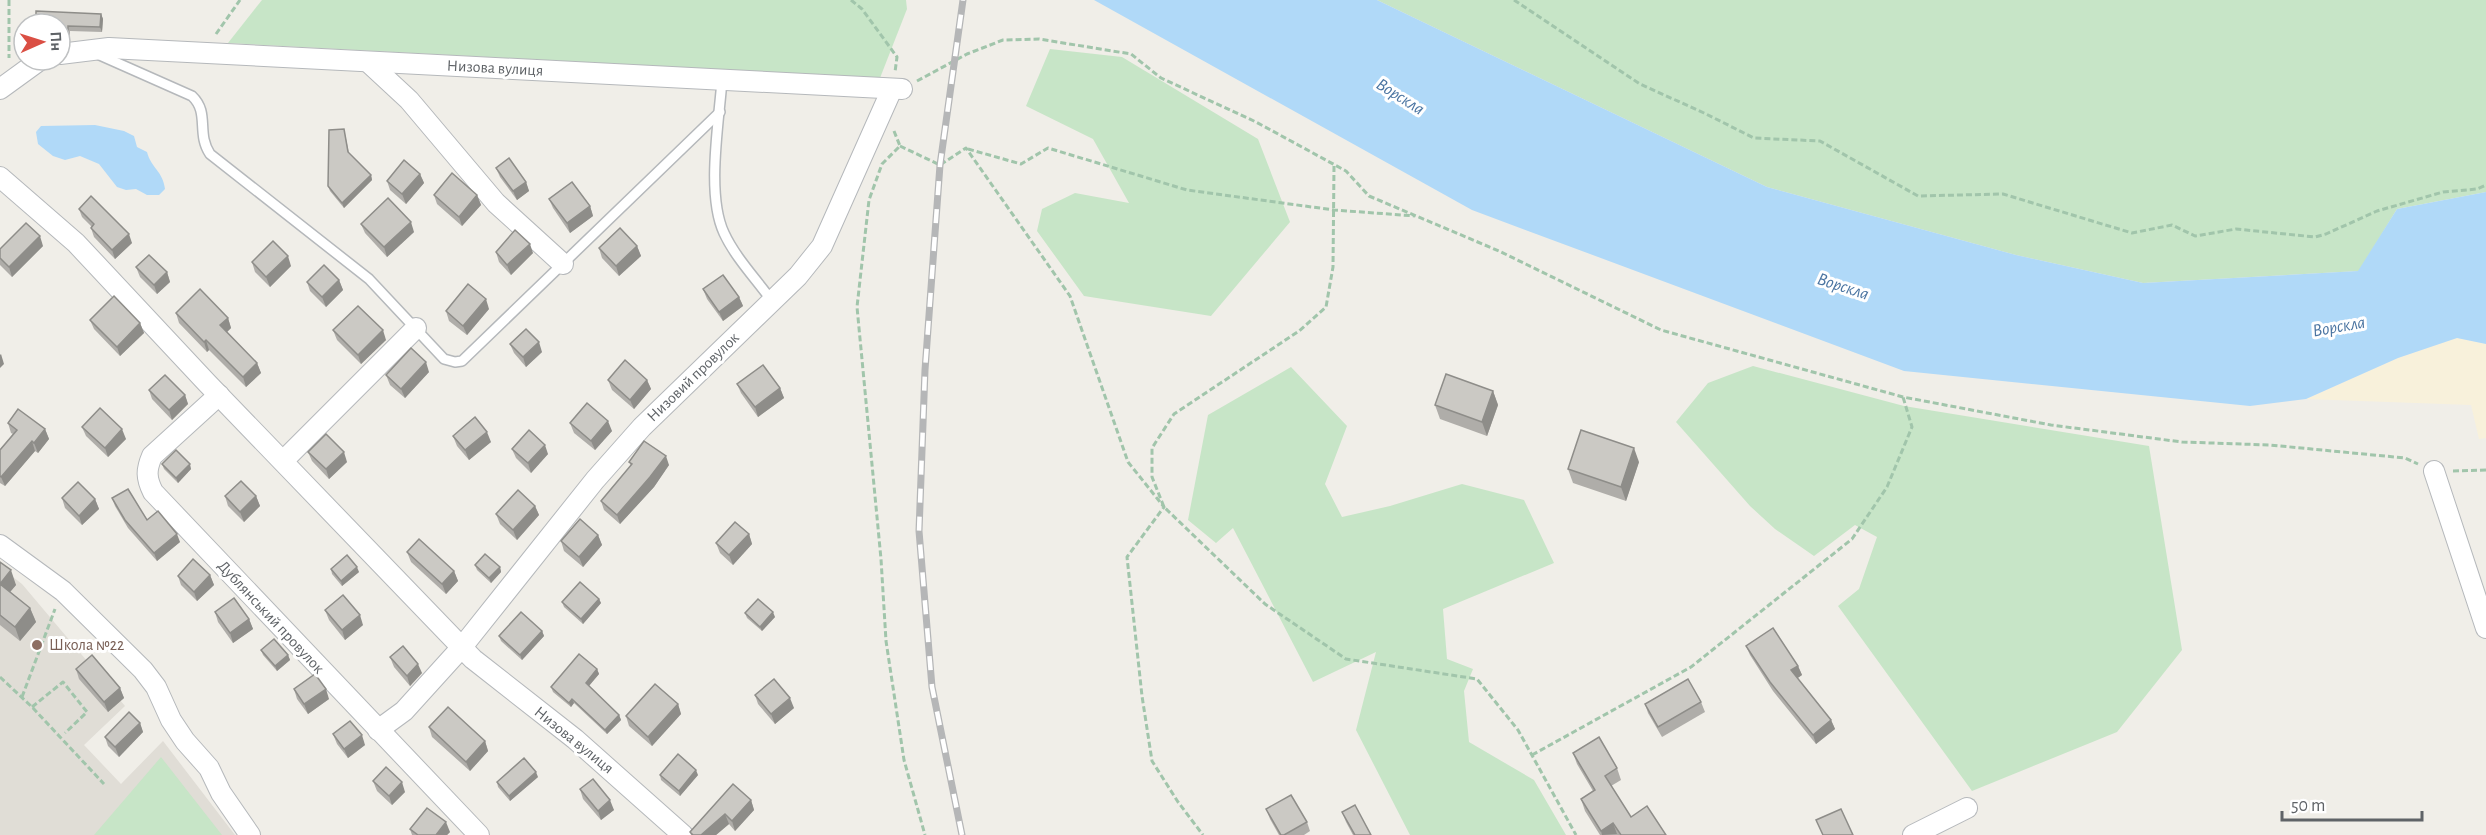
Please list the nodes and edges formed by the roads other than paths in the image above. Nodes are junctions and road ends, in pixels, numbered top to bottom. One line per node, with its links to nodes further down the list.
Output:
1 (88, 50): 2 (street, Низова вулиця); 3 (street, Низова вулиця); 12 (lane)
2 (72, 52)
3 (368, 62): 5 (street, Низова вулиця); 10 (street)
4 (23, 72): 6 (street)
5 (722, 80): 7 (street, Низова вулиця); 8 (lane)
6 (5, 85)
7 (897, 89): 11 (street, Низовий провулок)
8 (720, 112): 10 (lane); 11 (lane)
9 (0, 177): 13 (street, Низова вулиця)
10 (563, 264): 12 (lane)
11 (772, 301): 18 (street, Низовий провулок)
12 (416, 328): 14 (street)
13 (219, 395): 14 (street, Низова вулиця); 19 (street, Дублянський провулок)
14 (283, 461): 18 (street, Низова вулиця)
15 (2434, 471): 17 (street)
16 (0, 545): 21 (street)
17 (2486, 628)
18 (462, 647): 19 (street); 23 (street, Низова вулиця)
19 (378, 730): 22 (street, Дублянський провулок)
20 (1967, 808): 24 (street)
21 (250, 835)
22 (479, 835)
23 (683, 835)
24 (1913, 835)

